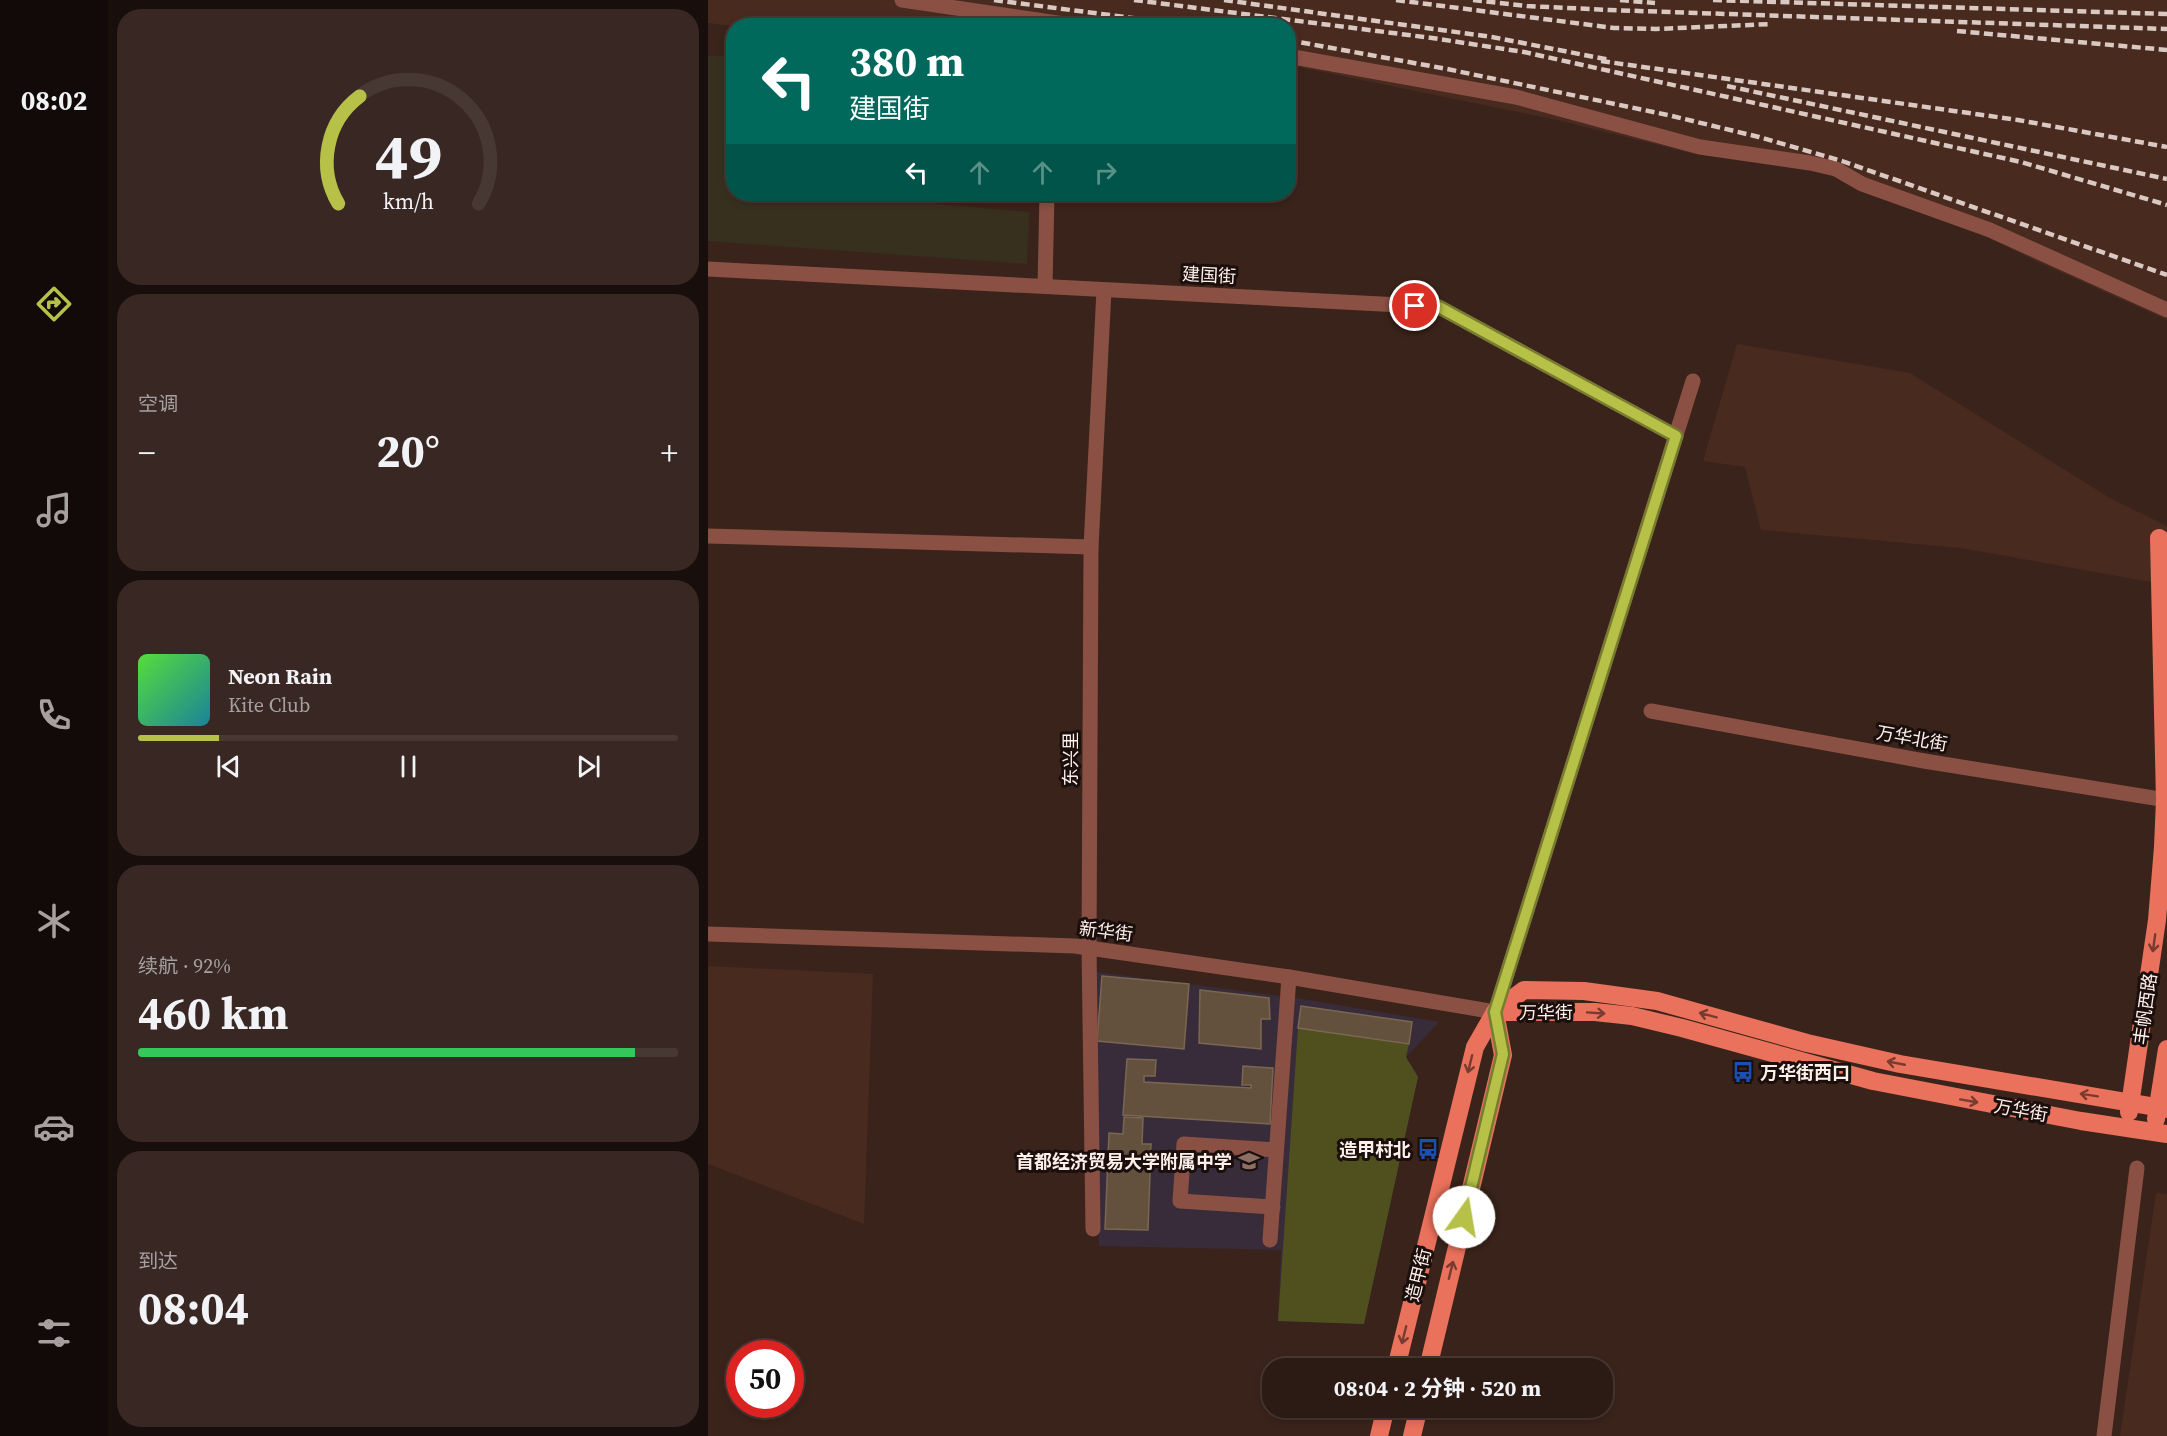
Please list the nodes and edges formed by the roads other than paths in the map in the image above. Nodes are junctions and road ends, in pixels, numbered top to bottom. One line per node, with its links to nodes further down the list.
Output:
1 (902, 0): 2 (street)
2 (1024, 18)
3 (1296, 57): 8 (street)
4 (1047, 201): 6 (street)
5 (708, 269): 6 (street, 建国街)
6 (1045, 286): 7 (street, 建国街)
7 (1104, 290): 10 (street, 建国街); 13 (street, 东兴里)
8 (2167, 310)
9 (1693, 381): 10 (street, 造甲街)
10 (1676, 436): 19 (street, 造甲街)
11 (708, 536): 13 (street)
12 (2167, 543): 15 (main road, 丰帆西路)
13 (1091, 548): 17 (street, 东兴里)
14 (1651, 711): 15 (street, 万华北街)
15 (2166, 800): 21 (main road, 丰帆西路, one-way to 21)
16 (708, 934): 17 (street, 新华街)
17 (1089, 948): 18 (street, 新华街); 28 (street, 东兴里)
18 (1289, 977): 19 (street, 新华街); 25 (street)
19 (1495, 1012): 21 (main road, 万华街, one-way to 19); 23 (main road, 万华街, one-way to 23); 30 (main road, 造甲街, one-way to 30); 31 (main road, 造甲街, one-way to 19)
20 (2167, 1049): 22 (main road, 丰帆西路)
21 (2131, 1102): 22 (main road, 万华街); 23 (main road, 丰帆西路)
22 (2162, 1108): 24 (main road, 丰帆西路)
23 (2127, 1129): 24 (main road, 万华街)
24 (2160, 1134)
25 (1276, 1150): 27 (street); 27 (street)
26 (2137, 1168): 36 (street)
27 (1273, 1207): 29 (street)
28 (1093, 1229)
29 (1270, 1240)
30 (1398, 1358)
31 (1430, 1358)
32 (1383, 1418): 34 (main road)
33 (1416, 1418): 35 (main road)
34 (1379, 1436)
35 (1412, 1436)
36 (2104, 1436)

